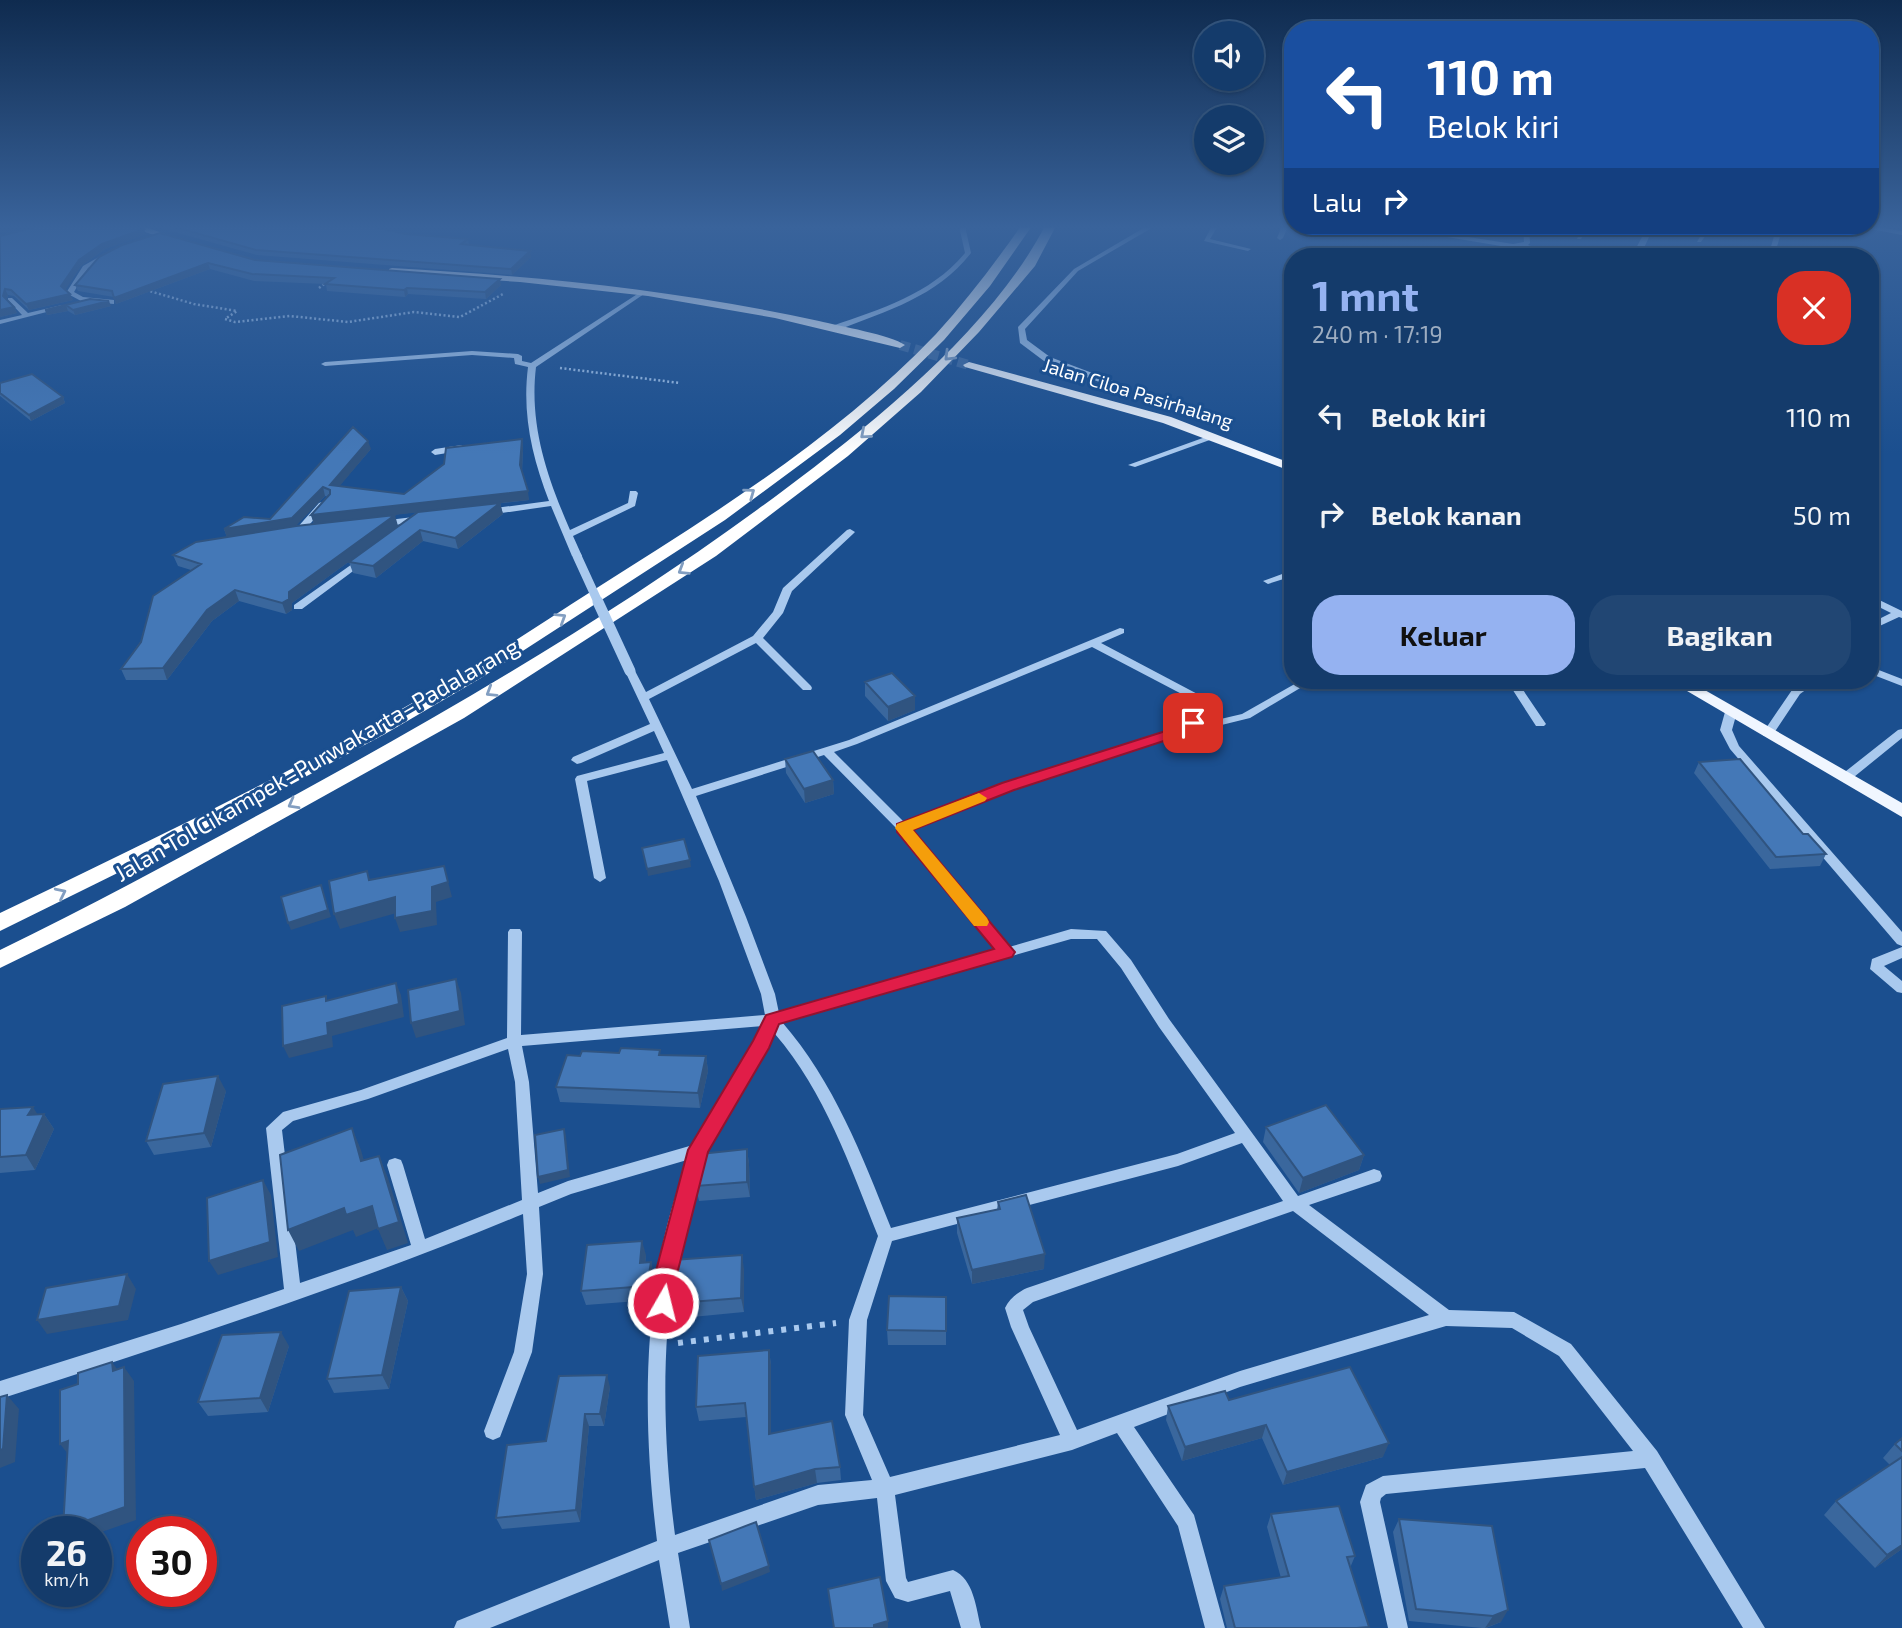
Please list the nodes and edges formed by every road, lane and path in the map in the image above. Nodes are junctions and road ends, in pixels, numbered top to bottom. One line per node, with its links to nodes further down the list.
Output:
1 (13, 302): 11 (street)
2 (82, 302): 11 (street)
3 (187, 302): 4 (path)
4 (491, 302)
5 (629, 302): 17 (street)
6 (697, 302): 13 (main road)
7 (902, 302): 13 (street)
8 (970, 302): 70 (highway, Jalan Tol Cikampek–Purwakarta–Padalarang, one-way to 8)
9 (998, 302): 75 (highway, Jalan Tol Cikampek–Purwakarta–Padalarang, one-way to 75)
10 (1047, 302): 19 (street)
11 (27, 316): 12 (street)
12 (0, 322)
13 (835, 328): 14 (main road)
14 (900, 345)
15 (325, 364): 17 (street)
16 (969, 365): 20 (main road, Jalan Ciloa Pasirhalang)
17 (532, 366): 18 (path); 27 (street)
18 (681, 383)
19 (1113, 384)
20 (1214, 437): 23 (main road, Jalan Ciloa Pasirhalang); 24 (street)
21 (472, 446): 22 (street)
22 (435, 452)
23 (1284, 464)
24 (1132, 465)
25 (633, 493): 36 (street)
26 (326, 501): 33 (street)
27 (554, 503): 28 (street); 36 (street)
28 (475, 513)
29 (428, 518): 30 (street)
30 (416, 520): 31 (street); 37 (street)
31 (364, 525)
32 (312, 530): 33 (street)
33 (299, 531): 35 (street)
34 (849, 532): 46 (street)
35 (286, 534)
36 (568, 535): 55 (street, bridge)
37 (394, 536)
38 (373, 552): 42 (street)
39 (1284, 576): 40 (street)
40 (1268, 581)
41 (1879, 603): 43 (street)
42 (298, 607)
43 (1900, 614): 44 (street)
44 (1879, 623)
45 (1120, 631): 47 (street)
46 (757, 638): 50 (street); 55 (street)
47 (1093, 643): 59 (street); 62 (street)
48 (1879, 673): 49 (street)
49 (1902, 682)
50 (807, 688)
51 (1293, 689): 59 (street)
52 (1518, 689): 57 (street)
53 (1692, 689): 56 (main road)
54 (1801, 689): 61 (street)
55 (643, 698): 58 (street)
56 (1731, 712): 61 (main road); 72 (street)
57 (1540, 724)
58 (656, 726): 63 (street); 64 (street)
59 (1177, 732): 68 (street)
60 (1902, 732): 65 (street)
61 (1768, 734): 65 (main road)
62 (827, 751): 66 (street); 68 (street)
63 (671, 755): 66 (street); 69 (street)
64 (577, 760)
65 (1845, 778): 67 (main road)
66 (689, 794): 77 (street)
67 (1902, 811)
68 (903, 828): 73 (street)
69 (600, 878)
70 (0, 923)
71 (515, 932): 78 (street)
72 (1902, 942)
73 (1006, 952): 77 (street); 79 (street)
74 (1902, 952): 76 (street)
75 (0, 960)
76 (1902, 988)
77 (772, 1020): 78 (street); 80 (street); 85 (street)
78 (514, 1041): 84 (street); 87 (street)
79 (1246, 1135): 83 (street); 85 (street)
80 (698, 1150): 84 (street); 90 (street)
81 (395, 1165): 86 (street)
82 (1374, 1175): 83 (street)
83 (1294, 1203): 88 (street); 94 (street)
84 (531, 1204): 86 (street); 93 (street)
85 (887, 1236): 89 (street)
86 (420, 1249): 87 (street)
87 (293, 1292): 91 (street)
88 (1446, 1318): 92 (street); 95 (street)
89 (858, 1320): 90 (path); 96 (street)
90 (660, 1345): 97 (street)
91 (0, 1390)
92 (1121, 1423): 94 (street); 101 (street)
93 (494, 1432)
94 (1072, 1441): 96 (street)
95 (1650, 1458): 102 (street); 103 (street)
96 (885, 1488): 97 (street); 100 (street)
97 (665, 1548): 98 (street); 99 (street)
98 (464, 1628)
99 (681, 1628)
100 (971, 1628)
101 (1215, 1628)
102 (1398, 1628)
103 (1755, 1628)

